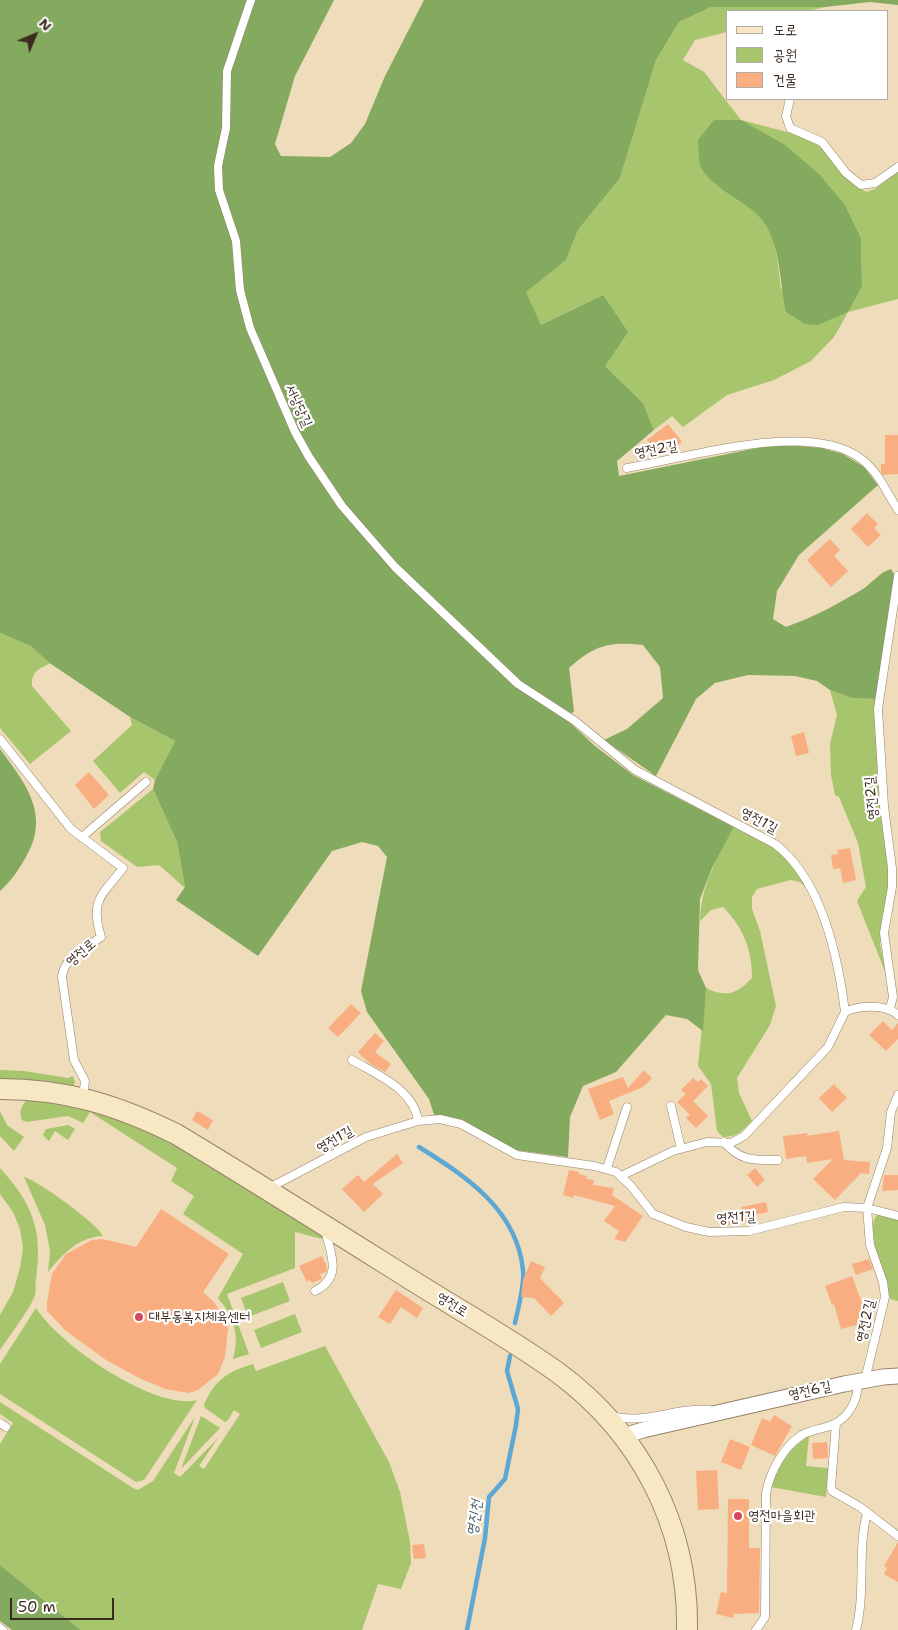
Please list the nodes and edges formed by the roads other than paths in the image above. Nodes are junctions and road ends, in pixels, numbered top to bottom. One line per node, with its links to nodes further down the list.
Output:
1 (251, 0): 7 (lane, 서낭당길)
2 (790, 100): 3 (lane)
3 (898, 167)
4 (627, 468): 5 (lane, 영전2길)
5 (898, 510)
6 (898, 576): 11 (lane, 영전2길)
7 (575, 720): 12 (lane, 영전1길)
8 (0, 739): 10 (lane, 영전로)
9 (146, 782): 10 (lane)
10 (82, 837): 17 (lane, 영전로)
11 (890, 1008): 12 (lane); 13 (lane)
12 (845, 1012): 21 (lane)
13 (898, 1014)
14 (352, 1060): 20 (lane)
15 (0, 1089): 17 (street, 영전로)
16 (898, 1095): 27 (lane, 영전2길)
17 (83, 1097): 26 (street, 영전로)
18 (672, 1106): 22 (lane)
19 (627, 1108): 24 (lane)
20 (418, 1121): 24 (lane, 영전1길); 26 (lane, 영전1길)
21 (724, 1142): 22 (lane); 23 (lane)
22 (681, 1148): 25 (lane)
23 (778, 1160)
24 (607, 1168): 25 (lane, 영전1길)
25 (621, 1176): 27 (lane, 영전1길)
26 (268, 1190): 29 (street, 영전로)
27 (867, 1208): 28 (lane, 영전1길); 32 (lane, 영전2길)
28 (898, 1216)
29 (324, 1225): 30 (lane); 33 (street, 영전로)
30 (315, 1291)
31 (898, 1376): 32 (street, 영전6길)
32 (861, 1381): 34 (street, 영전6길); 35 (lane, 영전2길)
33 (600, 1409): 34 (lane, 영전6길); 36 (street, 영전로)
34 (722, 1411): 36 (street, 영전6길)
35 (836, 1423): 37 (lane); 42 (lane)
36 (624, 1436): 41 (street, 영전로)
37 (866, 1512): 38 (lane); 43 (lane)
38 (898, 1536)
39 (0, 1628): 40 (lane)
40 (3, 1630)
41 (687, 1630)
42 (756, 1630)
43 (856, 1630)

